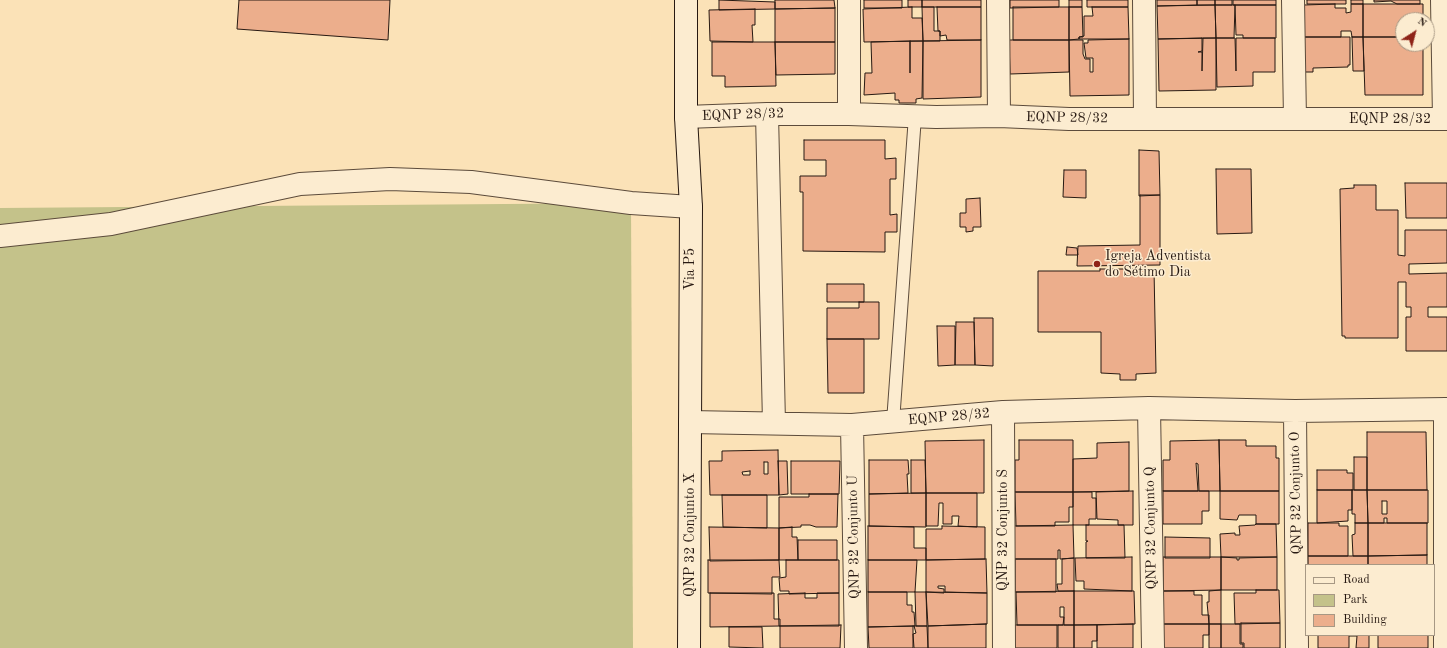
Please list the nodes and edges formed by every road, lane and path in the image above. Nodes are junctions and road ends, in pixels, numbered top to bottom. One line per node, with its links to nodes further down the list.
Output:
1 (686, 0): 11 (street, Via P5)
2 (848, 0): 8 (street)
3 (998, 0): 10 (street)
4 (1144, 0): 13 (street)
5 (1293, 0): 14 (street)
6 (1442, 0): 12 (street)
7 (767, 114): 8 (street, EQNP 28/32); 11 (street, EQNP 28/32); 23 (street)
8 (849, 114): 9 (street, EQNP 28/32)
9 (915, 116): 10 (street, EQNP 28/32); 22 (lane)
10 (999, 116): 13 (street, EQNP 28/32)
11 (686, 117): 15 (street, Via P5)
12 (1446, 118): 14 (street, EQNP 28/32)
13 (1146, 119): 14 (street, EQNP 28/32)
14 (1295, 119)
15 (691, 207): 16 (street); 21 (street, Via P5)
16 (0, 236)
17 (1149, 408): 19 (street, EQNP 28/32); 20 (street, EQNP 28/32); 28 (street, QNP 32 Conjunto Q)
18 (1446, 409): 19 (street, EQNP 28/32); 30 (street)
19 (1295, 411): 29 (street, QNP 32 Conjunto O)
20 (1003, 412): 22 (street, EQNP 28/32); 27 (street, QNP 32 Conjunto S)
21 (690, 422): 23 (street, EQNP 28/32); 25 (street, QNP 32 Conjunto X)
22 (892, 422): 24 (street, EQNP 28/32)
23 (774, 423): 24 (street, EQNP 28/32)
24 (852, 425): 26 (street, QNP 32 Conjunto U)
25 (689, 648)
26 (856, 648)
27 (1004, 648)
28 (1153, 648)
29 (1297, 648)
30 (1445, 648)

